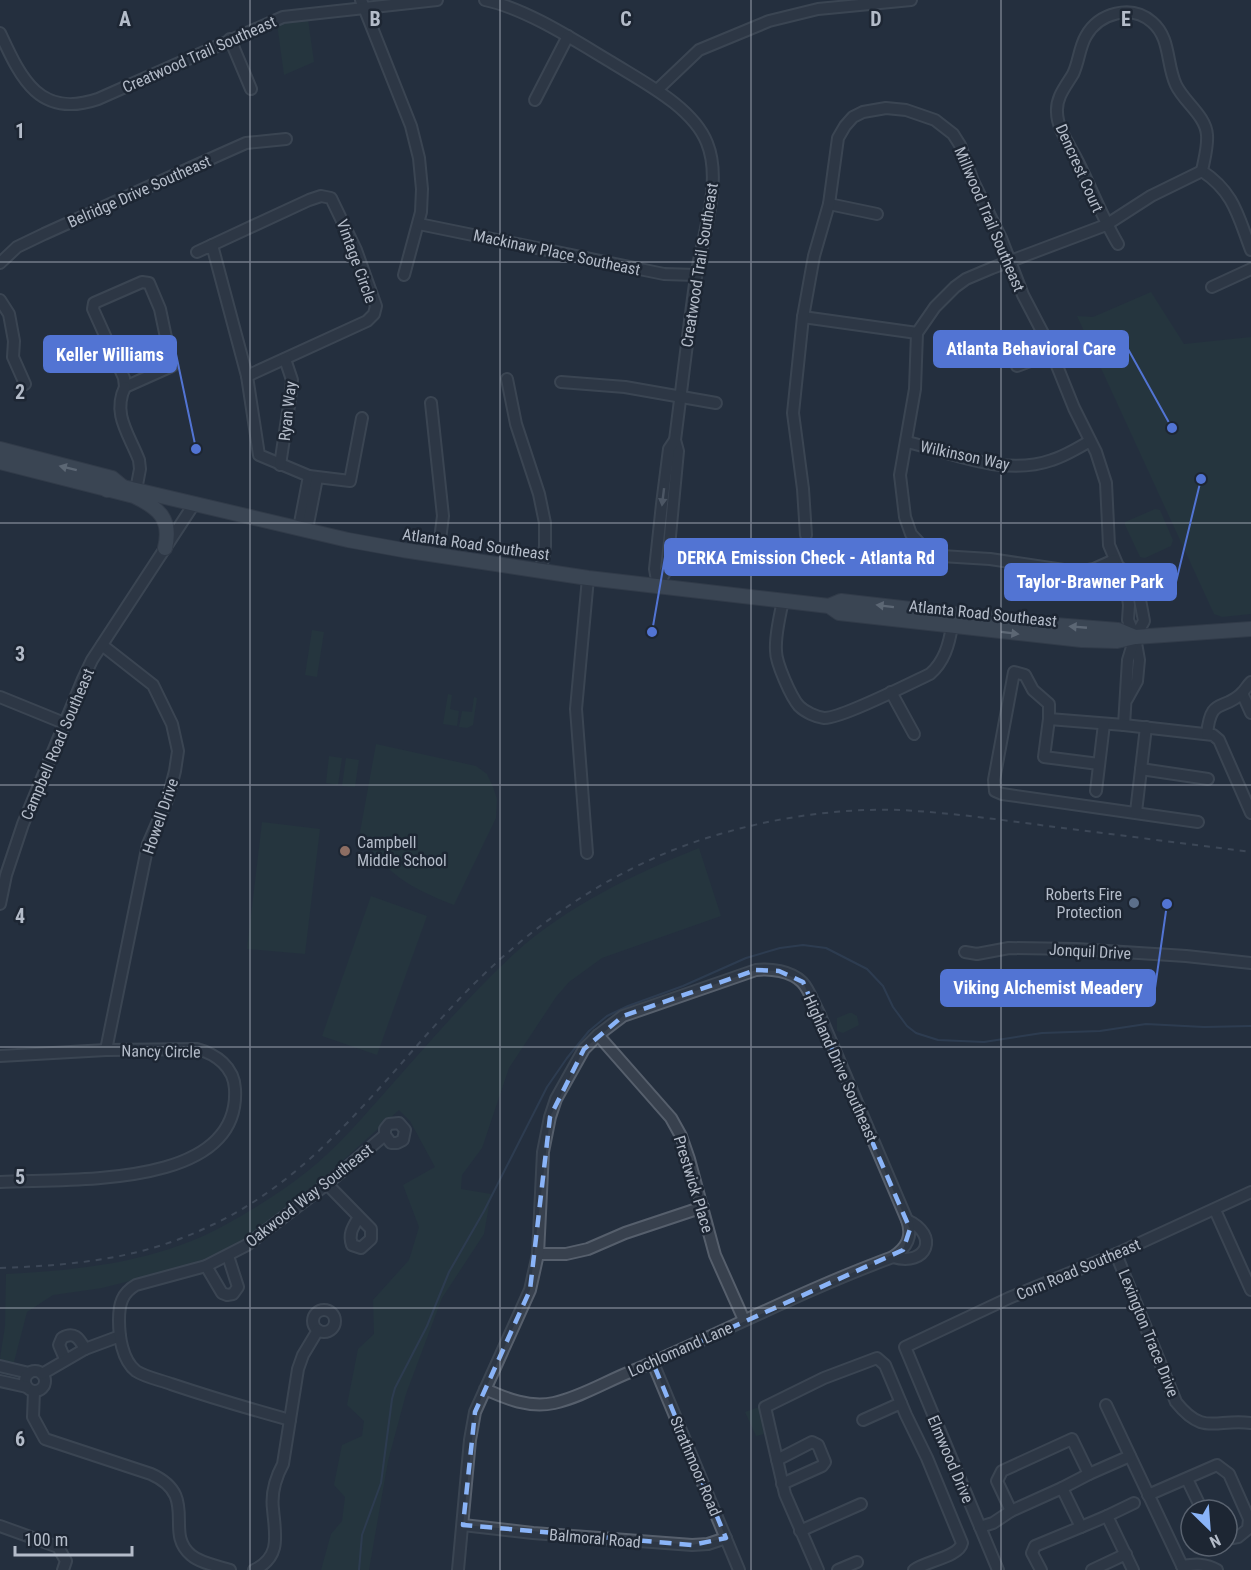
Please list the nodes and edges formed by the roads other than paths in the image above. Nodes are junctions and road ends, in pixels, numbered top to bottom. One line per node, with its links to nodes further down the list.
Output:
1 (437, 0): 6 (street, Creatwood Trail Southeast)
2 (485, 0): 9 (street, Creatwood Trail Southeast)
3 (911, 0): 5 (street)
4 (1123, 0): 7 (street)
5 (864, 3): 12 (street)
6 (363, 4): 10 (street, Creatwood Trail Southeast); 20 (street)
7 (1122, 12): 17 (street); 21 (street, Dencrest Court)
8 (0, 33): 10 (street, Creatwood Trail Southeast)
9 (568, 36): 12 (street, Creatwood Trail Southeast); 13 (street)
10 (230, 39): 11 (street)
11 (251, 89)
12 (657, 90): 30 (street, Creatwood Trail Southeast)
13 (536, 100)
14 (847, 107): 15 (street)
15 (853, 117): 18 (street); 27 (street, Millwood Trail Southeast)
16 (286, 139): 26 (street, Belridge Drive Southeast)
17 (1202, 171): 21 (street); 24 (street)
18 (829, 204): 19 (street); 33 (street)
19 (878, 214)
20 (419, 224): 29 (street); 30 (street, Mackinaw Place Southeast)
21 (1107, 225): 22 (street, Dencrest Court); 27 (street)
22 (1118, 244)
23 (212, 245): 25 (street, Vintage Circle); 36 (street, Vintage Circle); 38 (street)
24 (1251, 250)
25 (197, 252)
26 (0, 262)
27 (1010, 262): 34 (street); 35 (street, Millwood Trail Southeast)
28 (1251, 268): 31 (street)
29 (404, 275)
30 (696, 275): 43 (street, Creatwood Trail Southeast)
31 (1212, 287)
32 (0, 300): 41 (street)
33 (803, 317): 34 (street); 57 (street)
34 (916, 333): 48 (street)
35 (1052, 353): 37 (street); 47 (street, Millwood Trail Southeast)
36 (285, 359): 38 (street, Vintage Circle); 51 (street, Ryan Way)
37 (1017, 366)
38 (247, 376): 51 (street)
39 (507, 379): 63 (street)
40 (561, 382): 43 (street)
41 (25, 384)
42 (125, 387): 42 (street); 53 (street)
43 (680, 396): 45 (street); 65 (street, Creatwood Trail Southeast)
44 (431, 403): 61 (street)
45 (716, 403)
46 (362, 418): 52 (street)
47 (1090, 441): 48 (street, Wilkinson Way); 62 (street, Millwood Trail Southeast)
48 (907, 442): 58 (street)
49 (0, 449): 53 (main road, Atlanta Road Southeast, one-way to 49)
50 (0, 462): 54 (main road, Atlanta Road Southeast)
51 (280, 465): 52 (street)
52 (313, 477): 56 (street)
53 (129, 488): 54 (main road, Atlanta Road Southeast); 55 (main road, Atlanta Road Southeast)
54 (107, 490): 59 (main road)
55 (194, 504): 56 (main road, Atlanta Road Southeast); 59 (street, Campbell Road Southeast)
56 (303, 529): 61 (main road, Atlanta Road Southeast)
57 (806, 535)
58 (917, 541): 60 (street); 62 (street)
59 (165, 548): 71 (street, Campbell Road Southeast)
60 (907, 551)
61 (438, 555): 63 (main road, Atlanta Road Southeast)
62 (1117, 564): 70 (street, Millwood Trail Southeast)
63 (541, 570): 64 (main road, Atlanta Road Southeast)
64 (588, 578): 65 (main road, Atlanta Road Southeast); 92 (street)
65 (658, 586): 66 (main road, Atlanta Road Southeast)
66 (783, 601): 67 (main road, Atlanta Road Southeast); 73 (street)
67 (829, 606): 68 (main road, Atlanta Road Southeast); 70 (main road, Atlanta Road Southeast, one-way to 67)
68 (952, 626): 70 (main road, Atlanta Road Southeast, one-way to 70); 73 (street)
69 (1251, 629): 70 (main road, Atlanta Road Southeast)
70 (1135, 637): 76 (street, Millwood Trail Southeast); 76 (street)
71 (102, 645): 79 (street, Campbell Road Southeast); 97 (street, Howell Drive)
72 (1251, 682): 74 (street)
73 (891, 692): 83 (street)
74 (1242, 693): 77 (street); 84 (street)
75 (0, 697): 79 (street)
76 (1127, 699): 81 (street)
77 (1251, 713)
78 (1050, 719): 80 (street); 85 (street); 89 (street)
79 (64, 723): 93 (street, Campbell Road Southeast)
80 (1104, 724): 81 (street); 85 (street)
81 (1124, 725): 82 (street)
82 (1146, 727): 84 (street); 86 (street)
83 (914, 734)
84 (1207, 734): 90 (street)
85 (1099, 764): 88 (street)
86 (1142, 769): 87 (street); 89 (street)
87 (1208, 779)
88 (1096, 791)
89 (1136, 812): 91 (street)
90 (1251, 813)
91 (1198, 822)
92 (587, 853)
93 (0, 904)
94 (964, 952): 95 (street, Jonquil Drive)
95 (1251, 963)
96 (598, 1035): 103 (street, Prestwick Place); 106 (street, Highland Drive Southeast); 107 (street, Highland Drive Southeast)
97 (106, 1050): 98 (street, Nancy Circle); 100 (street, Nancy Circle)
98 (0, 1056)
99 (385, 1136): 101 (street, Oakwood Way Southeast)
100 (0, 1182)
101 (327, 1184): 105 (street); 109 (street, Oakwood Way Southeast)
102 (1251, 1192): 104 (street, Corn Road Southeast)
103 (703, 1207): 107 (street); 113 (street, Prestwick Place)
104 (1215, 1210): 108 (street, Corn Road Southeast); 112 (street)
105 (359, 1217)
106 (907, 1220): 110 (street, Highland Drive Southeast); 110 (street)
107 (538, 1254): 125 (street, Highland Drive Southeast)
108 (1116, 1254): 116 (street, Corn Road Southeast); 130 (street, Lexington Trace Drive)
109 (228, 1256): 111 (street, Oakwood Way Southeast); 111 (street)
110 (893, 1257): 113 (street, Lochlomand Lane)
111 (206, 1266): 115 (street, Oakwood Way Southeast)
112 (1251, 1290)
113 (744, 1320): 119 (street, Lochlomand Lane)
114 (318, 1330): 128 (street)
115 (120, 1336): 117 (street); 128 (street, Oakwood Way Southeast)
116 (904, 1347): 144 (street, Elmwood Drive)
117 (85, 1349): 118 (street); 118 (street)
118 (65, 1359): 122 (street)
119 (653, 1363): 125 (street, Lochlomand Lane); 149 (street, Strathmoor Road)
120 (0, 1366): 121 (street)
121 (29, 1373): 122 (street); 124 (street)
122 (42, 1374): 124 (street)
123 (0, 1381): 124 (street)
124 (30, 1389): 154 (street)
125 (485, 1389): 143 (street, Highland Drive Southeast)
126 (901, 1403): 129 (street); 132 (street); 160 (street)
127 (1106, 1405): 131 (street)
128 (290, 1420): 155 (street)
129 (863, 1420)
130 (1251, 1423)
131 (1130, 1456): 133 (street); 137 (street)
132 (777, 1460): 135 (street); 135 (street)
133 (1089, 1474): 136 (street); 141 (street)
134 (1187, 1479): 137 (street); 138 (street); 148 (street)
135 (782, 1484): 147 (street)
136 (1062, 1488): 141 (street); 146 (street)
137 (1148, 1495): 152 (street)
138 (1196, 1498)
139 (1134, 1503): 142 (street)
140 (861, 1504): 147 (street)
141 (1006, 1514): 144 (street)
142 (1107, 1516): 146 (street); 150 (street)
143 (463, 1525): 149 (street, Balmoral Road); 156 (street, Highland Drive Southeast)
144 (984, 1525): 161 (street, Elmwood Drive)
145 (0, 1526): 153 (street)
146 (1081, 1527): 162 (street)
147 (800, 1531): 158 (street)
148 (1239, 1536)
149 (726, 1538): 157 (street, Strathmoor Road)
150 (1126, 1554): 163 (street); 164 (street)
151 (857, 1562): 159 (street)
152 (1183, 1568): 165 (street)
153 (63, 1570)
154 (230, 1570)
155 (254, 1570)
156 (458, 1570)
157 (739, 1570)
158 (818, 1570)
159 (838, 1570)
160 (914, 1570)
161 (998, 1570)
162 (1041, 1570)
163 (1092, 1570)
164 (1133, 1570)
165 (1217, 1570)

